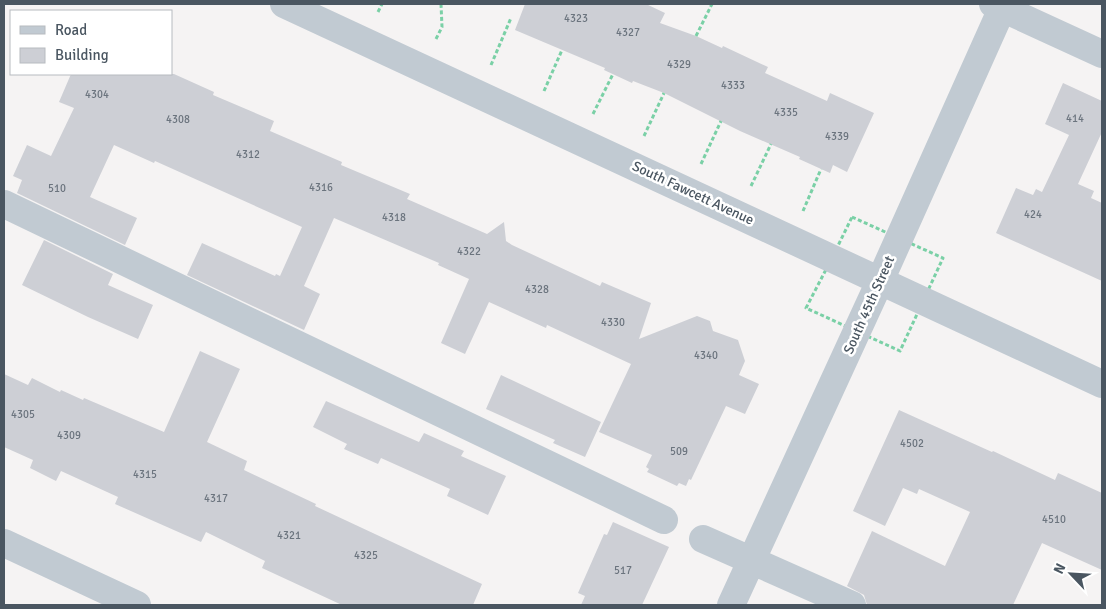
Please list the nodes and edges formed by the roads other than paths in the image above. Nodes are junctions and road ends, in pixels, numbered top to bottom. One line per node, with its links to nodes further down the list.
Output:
1 (284, 4): 5 (street, South Fawcett Avenue)
2 (999, 5): 3 (street); 5 (street, South 45th Street)
3 (1102, 54)
4 (4, 204): 7 (street)
5 (880, 280): 6 (street, South Fawcett Avenue); 10 (street, South 45th Street)
6 (1102, 384)
7 (664, 520)
8 (703, 539): 10 (street)
9 (4, 543): 11 (street)
10 (752, 560): 12 (street, South 45th Street); 13 (street)
11 (137, 605)
12 (731, 605)
13 (852, 605)

